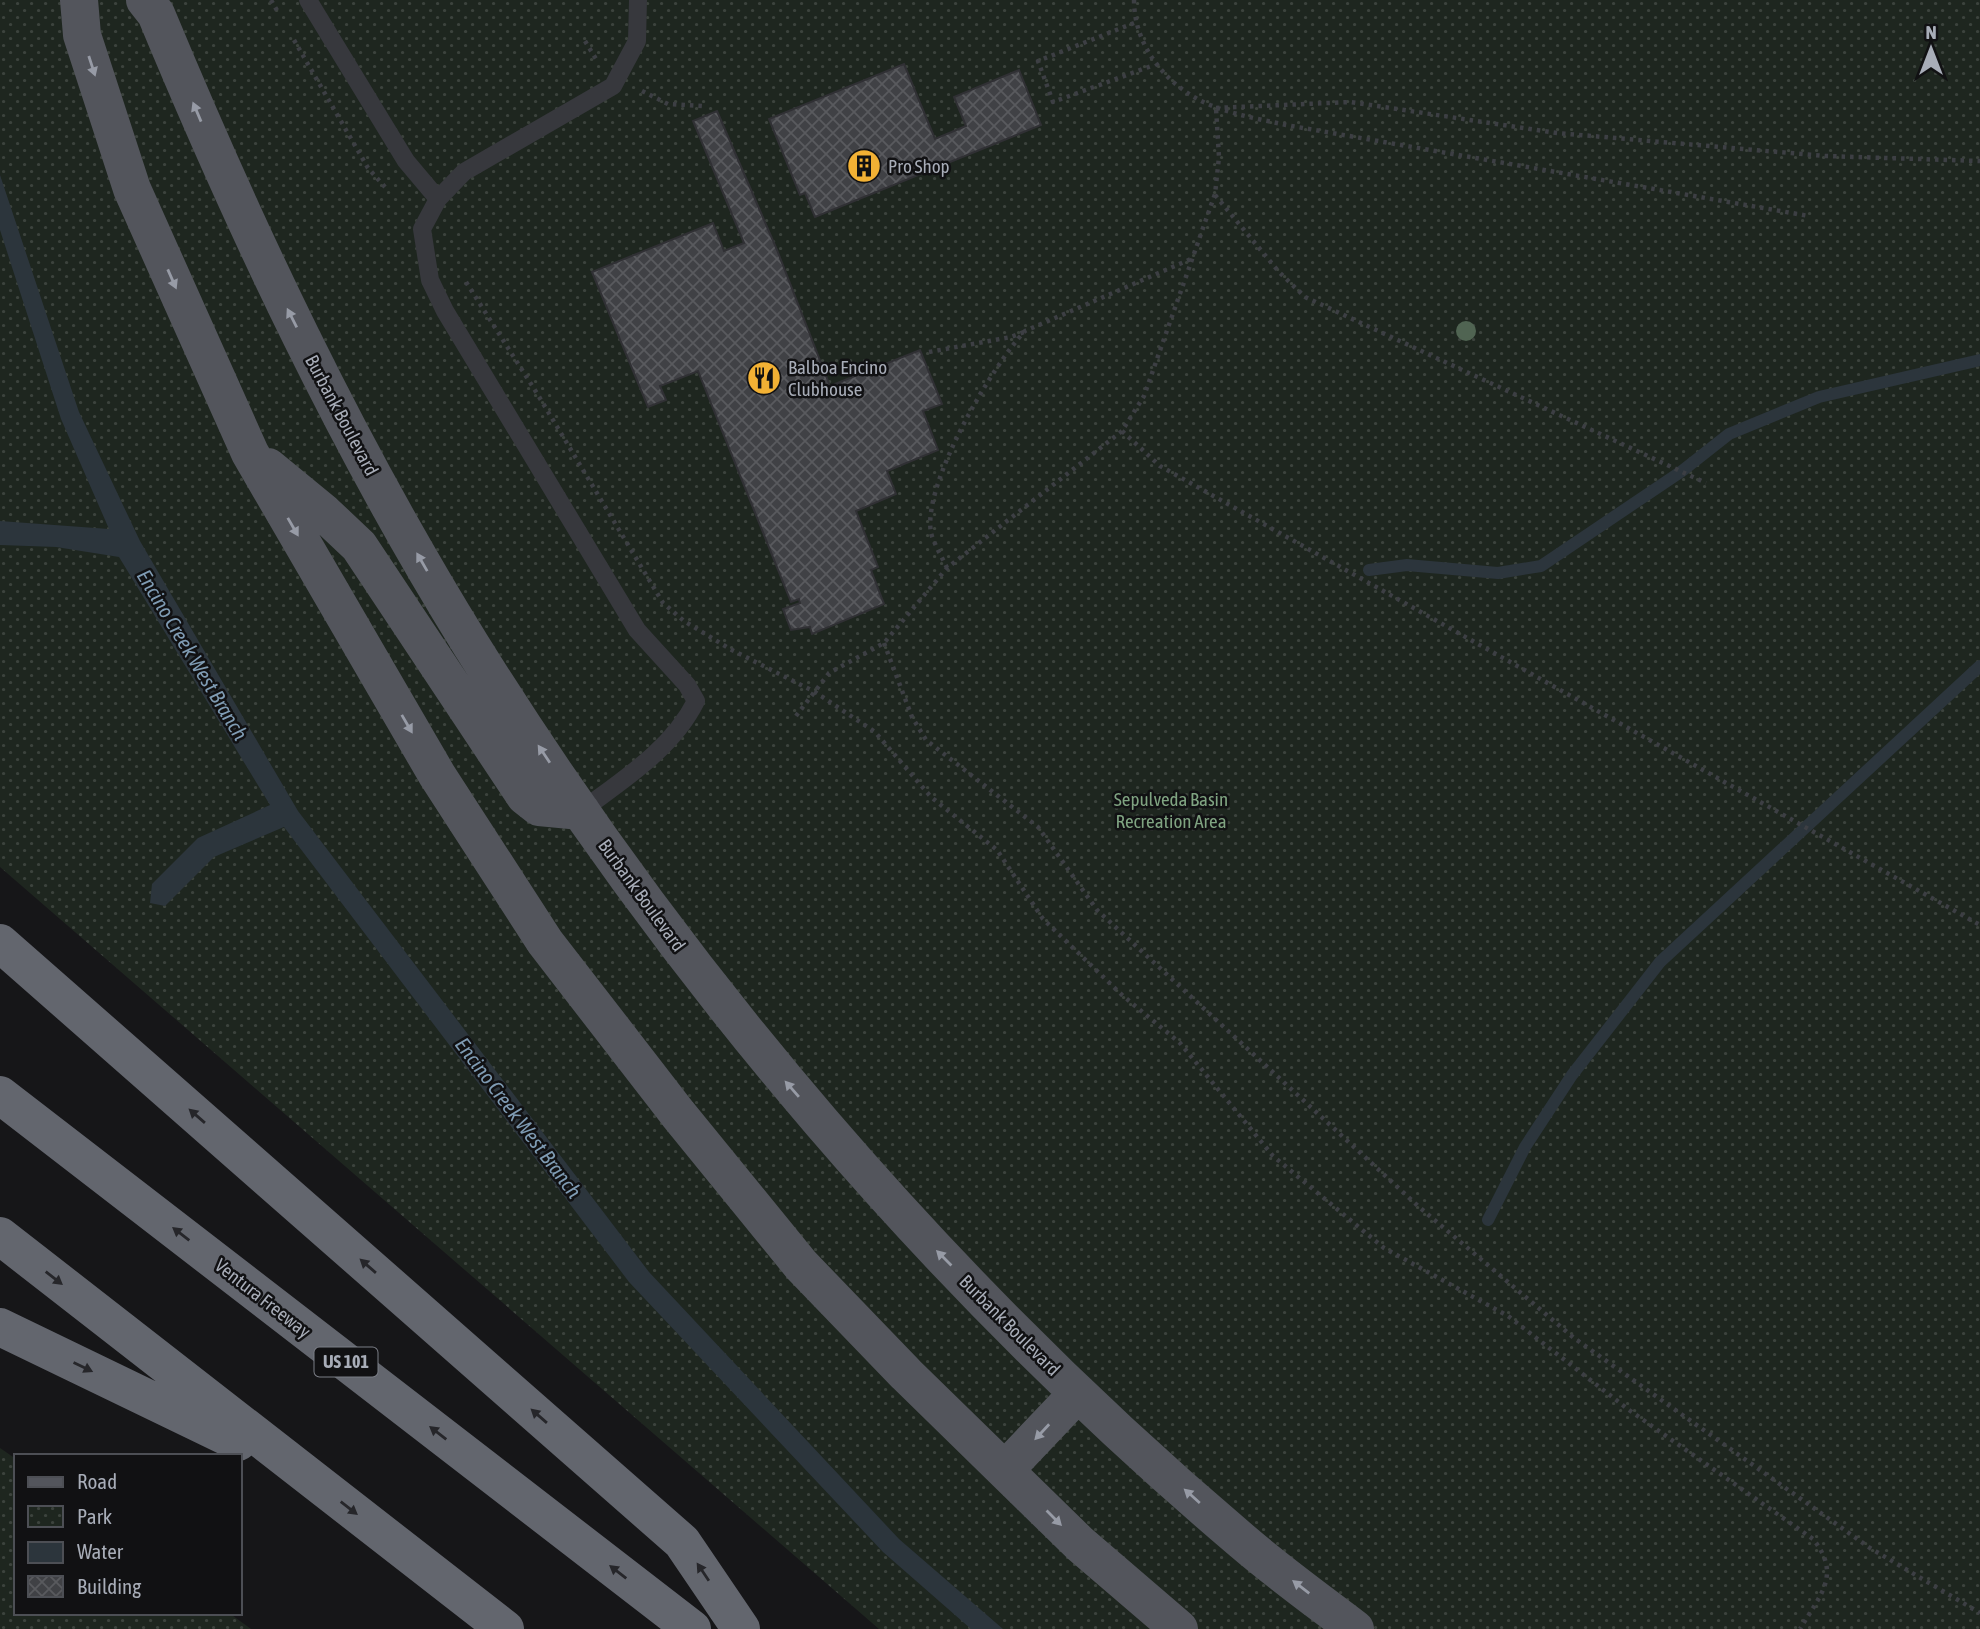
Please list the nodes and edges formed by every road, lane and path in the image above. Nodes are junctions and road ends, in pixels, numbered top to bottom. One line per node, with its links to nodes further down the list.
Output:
1 (79, 0): 22 (main road, one-way to 22)
2 (145, 0): 28 (main road, Burbank Boulevard, one-way to 2)
3 (271, 0): 8 (path)
4 (308, 0): 15 (lane)
5 (638, 0): 15 (lane)
6 (1134, 0): 7 (path)
7 (1134, 23): 10 (path); 10 (path)
8 (285, 24)
9 (292, 36): 13 (path)
10 (1154, 64): 11 (path)
11 (1216, 107): 12 (path); 14 (path); 16 (path)
12 (1980, 161)
13 (368, 168)
14 (1214, 194): 17 (path); 23 (path)
15 (438, 199): 28 (lane)
16 (1809, 216)
17 (1192, 258): 19 (path); 21 (path)
18 (475, 292): 26 (path)
19 (1025, 331): 20 (path); 24 (path)
20 (929, 352)
21 (1122, 430): 24 (path); 29 (path)
22 (250, 453): 28 (main road); 35 (main road, one-way to 35)
23 (1706, 483)
24 (947, 568): 25 (path)
25 (884, 643): 26 (path); 37 (path)
26 (815, 692): 27 (path); 43 (path)
27 (796, 716)
28 (581, 811): 34 (main road, Burbank Boulevard, one-way to 28)
29 (1980, 926)
30 (0, 943): 40 (highway, one-way to 30)
31 (0, 1095): 39 (highway, Ventura Freeway / US 101, one-way to 31)
32 (0, 1236): 36 (highway, one-way to 36)
33 (0, 1327): 36 (highway, one-way to 36)
34 (1078, 1393): 35 (main road, one-way to 35); 42 (main road, Burbank Boulevard, one-way to 34)
35 (1005, 1470): 41 (main road, one-way to 41)
36 (307, 1475): 38 (highway, one-way to 38)
37 (1980, 1613)
38 (505, 1629)
39 (692, 1629)
40 (741, 1629)
41 (1179, 1629)
42 (1355, 1629)
43 (1800, 1629)

